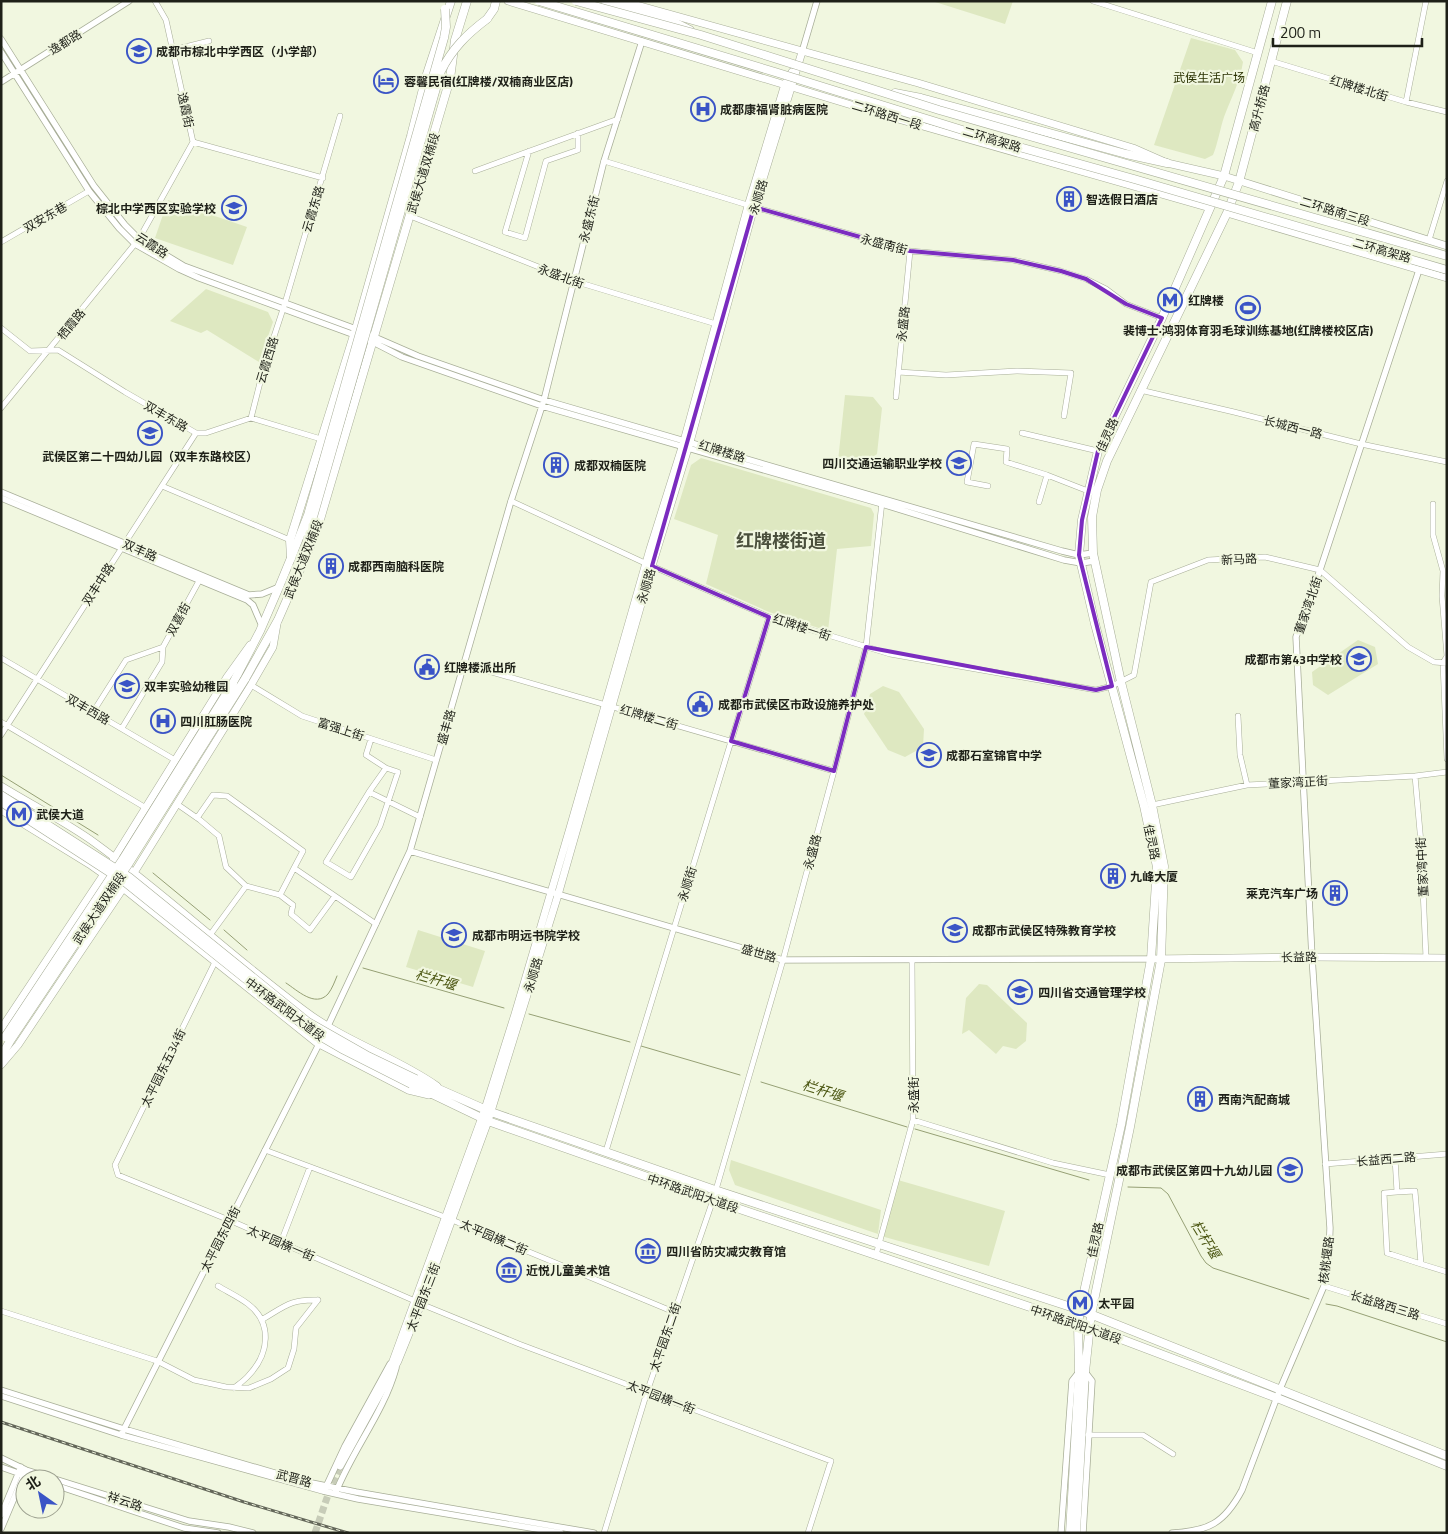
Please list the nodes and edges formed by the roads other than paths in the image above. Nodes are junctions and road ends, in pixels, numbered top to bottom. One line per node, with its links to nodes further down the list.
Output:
1 (129, 1): 27 (street, 逸都路)
2 (154, 1): 22 (street, 逸霞街)
3 (444, 1): 92 (main road, bridge)
4 (451, 1): 65 (main road, 武侯大道双楠段)
5 (467, 1): 50 (main road, 武侯大道双楠段)
6 (496, 1): 92 (main road, bridge)
7 (508, 1): 21 (main road, 二环路西一段)
8 (540, 1): 58 (main road, 二环高架路, bridge)
9 (576, 1): 18 (main road, 二环高架路, bridge)
10 (605, 1): 18 (main road, bridge)
11 (622, 1): 24 (main road)
12 (817, 1): 24 (street)
13 (1092, 1): 17 (street)
14 (1272, 1): 25 (main road, 高升桥路)
15 (1287, 1): 26 (main road, 高升桥路)
16 (1426, 1): 32 (street)
17 (1104, 3): 25 (street)
18 (701, 35): 31 (main road, 二环高架路, bridge)
19 (1, 39): 27 (street, 云霞路)
20 (209, 41): 22 (street)
21 (642, 41): 30 (main road, 二环路西一段); 35 (street, 永盛东街)
22 (173, 50): 37 (street, 逸霞街)
23 (1, 52): 28 (street)
24 (802, 52): 30 (main road, 永顺路); 40 (main road)
25 (1258, 52): 42 (main road, 高升桥路)
26 (1271, 61): 32 (street, 红牌楼北街); 45 (main road, 高升桥路)
27 (21, 70): 28 (street, 逸都路); 53 (street, 云霞路)
28 (15, 74): 29 (street, 逸都路); 46 (street)
29 (1, 82)
30 (789, 85): 47 (main road, 永顺路); 48 (main road, 二环路西一段)
31 (861, 87): 40 (main road, bridge); 56 (main road, 二环高架路, bridge)
32 (1406, 102): 33 (street, 红牌楼北街)
33 (1447, 112)
34 (340, 116): 43 (street, 云霞东路)
35 (618, 119): 36 (street); 39 (street, 永盛东街)
36 (578, 134): 38 (street); 38 (street)
37 (193, 142): 43 (street); 53 (street, 逸霞街)
38 (530, 151): 41 (street)
39 (604, 161): 47 (street, 永盛南街); 60 (street, 永盛东街)
40 (1166, 163): 42 (main road)
41 (474, 171)
42 (1224, 176): 45 (main road, 二环路南三段); 48 (main road, 高升桥路)
43 (323, 178): 61 (street, 云霞东路)
44 (1447, 181): 51 (street)
45 (1239, 182): 49 (main road, 高升桥路); 51 (main road, 二环路南三段)
46 (89, 191): 52 (street, 双安东巷); 53 (street)
47 (751, 206): 55 (street, 永盛南街); 63 (main road); 78 (main road, 永顺路)
48 (1210, 208): 49 (main road); 62 (main road, 佳灵路)
49 (1227, 213): 57 (main road); 69 (main road, 佳灵路)
50 (410, 216): 60 (street, 永盛北街); 66 (main road, 武侯大道双楠段)
51 (1429, 240): 54 (main road, 二环路南三段)
52 (1, 242)
53 (137, 242): 61 (street, 云霞路); 67 (street, 栖霞路)
54 (1447, 246)
55 (910, 251): 62 (street, 永盛南街); 68 (street, 永盛路)
56 (1447, 256)
57 (1419, 270): 59 (main road); 79 (street, 董家湾北街)
58 (1447, 270)
59 (1447, 278)
60 (574, 282): 63 (street, 永盛北街); 71 (street, 永盛东街)
61 (284, 305): 65 (street, 云霞路); 74 (street, 云霞西路)
62 (1162, 318): 80 (main road, 佳灵路)
63 (716, 324): 78 (main road)
64 (1, 328): 67 (street, 双丰东路)
65 (355, 332): 66 (street, 云霞路); 77 (main road, 武侯大道双楠段)
66 (372, 339): 71 (street, 红牌楼路); 99 (main road, 武侯大道双楠段)
67 (50, 350): 72 (street, 栖霞路); 75 (street, 双丰东路)
68 (898, 372): 70 (street, 永盛路); 73 (street)
69 (1140, 390): 79 (street, 长城西一路); 95 (main road, 佳灵路)
70 (896, 397)
71 (543, 403): 78 (street, 红牌楼路); 88 (street, 盛丰路)
72 (1, 408)
73 (1064, 416)
74 (251, 418): 75 (street, 双丰东路); 77 (street)
75 (196, 433): 83 (street, 双丰中路)
76 (1022, 433): 80 (street)
77 (321, 439): 93 (main road, 武侯大道双楠段)
78 (686, 444): 89 (street, 红牌楼路); 98 (main road, 永顺路)
79 (1361, 444): 81 (street, 长城西一路); 100 (street, 董家湾北街)
80 (1098, 451): 85 (main road, 佳灵路)
81 (1447, 462)
82 (1047, 475): 84 (street); 85 (street); 90 (street)
83 (162, 486): 93 (street); 94 (street, 双丰中路)
84 (988, 486)
85 (1088, 491): 97 (main road, 佳灵路)
86 (1, 492): 94 (street, 双丰路)
87 (1, 498): 94 (street, 双丰路)
88 (511, 501): 98 (street, 红牌楼一街); 110 (street, 盛丰路)
89 (882, 501): 97 (street, 红牌楼路); 107 (street, 永盛路)
90 (1039, 502)
91 (1433, 504): 109 (street)
92 (311, 516): 96 (main road); 99 (main road)
93 (290, 540): 96 (main road, 武侯大道双楠段)
94 (123, 545): 101 (street, 双丰路); 102 (street, 双丰路); 111 (street, 双丰中路)
95 (1094, 557): 97 (street, 红牌楼路); 112 (main road, 佳灵路)
96 (291, 558): 102 (main road, 武侯大道双楠段)
97 (1080, 559): 114 (main road, 佳灵路)
98 (649, 565): 103 (street, 红牌楼一街); 115 (main road, 永顺路)
99 (301, 566): 104 (main road, 武侯大道双楠段)
100 (1320, 570): 109 (street, 新马路); 112 (street, 新马路); 131 (street, 董家湾北街)
101 (199, 581): 105 (street, 双丰路); 106 (street, 双喜街)
102 (279, 587): 105 (main road, 武侯大道双楠段)
103 (769, 617): 107 (street, 红牌楼一街); 123 (street, 永顺街)
104 (278, 620): 113 (main road); 167 (main road, 武侯大道双楠段, bridge)
105 (261, 628): 125 (main road); 167 (main road, 武侯大道双楠段, bridge)
106 (163, 647): 116 (street, 双喜街); 120 (street)
107 (866, 647): 114 (street, 红牌楼一街); 128 (street, 永盛路)
108 (1, 658): 111 (street, 双丰西路)
109 (1445, 663): 124 (street)
110 (464, 664): 115 (street, 红牌楼二街); 126 (street, 盛丰路)
111 (37, 679): 116 (street, 双丰西路); 119 (street, 双丰中路)
112 (1121, 682): 114 (street, 新马路); 139 (main road, 佳灵路)
113 (251, 685): 122 (street, 富强上街); 138 (main road)
114 (1112, 686): 160 (main road, 佳灵路)
115 (609, 706): 123 (street, 红牌楼二街); 151 (main road, 永顺路)
116 (93, 712): 120 (street, 双丰西路)
117 (1238, 716): 132 (street)
118 (1, 722): 119 (street)
119 (7, 725): 121 (street, 双丰中路); 140 (street)
120 (122, 728): 125 (street, 双丰西路)
121 (1, 735)
122 (371, 739): 126 (street, 富强上街); 127 (street)
123 (731, 741): 128 (street, 红牌楼二街); 155 (street, 永顺街)
124 (1447, 759)
125 (176, 760): 140 (main road)
126 (436, 760): 142 (street, 盛丰路)
127 (386, 768): 134 (street); 136 (street)
128 (834, 770): 161 (street, 永盛路)
129 (1447, 772): 130 (street, 董家湾正街)
130 (1415, 776): 131 (street, 董家湾正街); 158 (street, 董家湾中街)
131 (1304, 782): 132 (street, 董家湾正街); 157 (street, 董家湾北街)
132 (1247, 785): 139 (street, 董家湾正街)
133 (1, 786): 145 (main road)
134 (369, 792): 136 (street); 136 (street)
135 (1, 795): 171 (main road, 中环路武阳大道段, bridge)
136 (387, 801): 142 (street)
137 (1, 802): 168 (main road, 中环路武阳大道段, bridge)
138 (177, 804): 143 (street); 147 (main road)
139 (1152, 805): 163 (main road, 佳灵路)
140 (146, 808): 145 (main road)
141 (1, 810): 148 (main road)
142 (420, 817): 144 (street, 盛丰路)
143 (197, 818): 146 (street); 149 (street)
144 (410, 851): 151 (street, 盛世路); 154 (street, 盛丰路)
145 (115, 858): 147 (main road); 148 (main road)
146 (294, 868): 152 (street); 153 (street)
147 (134, 872): 150 (main road); 156 (main road)
148 (104, 875): 150 (main road); 166 (main road)
149 (246, 886): 152 (street); 156 (street)
150 (123, 889): 164 (main road); 170 (main road)
151 (555, 894): 155 (street, 盛世路); 173 (main road, 永顺路)
152 (280, 895): 153 (street)
153 (335, 896): 154 (street)
154 (376, 924): 165 (street, 盛丰路)
155 (674, 929): 161 (street, 盛世路); 177 (street, 永顺街)
156 (210, 935): 165 (main road)
157 (1312, 957): 158 (main road, 长益路); 163 (main road, 长益路); 180 (street, 核桃堰路)
158 (1426, 958): 159 (main road, 长益路)
159 (1447, 958)
160 (1151, 959): 162 (street, 盛世路); 163 (main road, 长益路); 183 (main road, 佳灵路)
161 (783, 960): 162 (street, 盛世路); 184 (street, 永盛路)
162 (912, 960): 175 (street, 永盛街)
163 (1161, 960): 200 (main road, 佳灵路)
164 (215, 962): 168 (main road); 182 (street, 太平园东五34街)
165 (328, 1026): 168 (street, 盛丰路); 172 (main road)
166 (2, 1028)
167 (6, 1040): 169 (main road, 武侯大道双楠段)
168 (321, 1041): 171 (main road, 中环路武阳大道段, bridge); 172 (main road); 176 (street, 太平园东四街)
169 (1, 1057)
170 (1, 1066)
171 (413, 1081): 172 (main road, 中环路武阳大道段)
172 (443, 1095): 173 (main road, 中环路武阳大道段); 174 (main road, 中环路武阳大道段)
173 (488, 1111): 174 (main road, 永顺路); 177 (main road, 中环路武阳大道段)
174 (485, 1119): 186 (main road, 中环路武阳大道段); 187 (main road, 太平园东三街)
175 (913, 1120): 183 (street); 190 (street, 永盛街)
176 (265, 1150): 181 (street, 太平园横二街); 188 (street, 太平园东四街)
177 (606, 1151): 184 (main road, 中环路武阳大道段)
178 (1447, 1154): 179 (street, 长益西二路)
179 (1396, 1158): 180 (street, 长益西二路); 185 (street)
180 (1324, 1164): 195 (street, 核桃堰路)
181 (310, 1167): 187 (street, 太平园横二街); 189 (street)
182 (118, 1175): 188 (street, 太平园横一街)
183 (1110, 1175): 197 (main road, 佳灵路)
184 (715, 1190): 186 (street, 永盛路); 190 (main road, 中环路武阳大道段)
185 (1397, 1192): 192 (street); 192 (street)
186 (713, 1200): 191 (main road, 中环路武阳大道段); 199 (street, 太平园东二街)
187 (449, 1219): 196 (main road, 太平园东三街); 199 (street, 太平园横二街)
188 (229, 1220): 189 (street, 太平园横一街); 206 (street, 太平园东四街)
189 (281, 1242): 196 (street, 太平园横一街)
190 (878, 1244): 191 (street, 永盛街); 197 (main road, 中环路武阳大道段)
191 (876, 1255): 202 (main road, 中环路武阳大道段)
192 (1421, 1264): 193 (street)
193 (1447, 1272)
194 (218, 1286): 201 (street)
195 (1324, 1286): 203 (street, 长益路西三路); 209 (street, 核桃堰路)
196 (418, 1303): 205 (main road, 太平园东三街); 211 (street, 太平园横一街)
197 (1080, 1310): 200 (main road, 中环路武阳大道段); 202 (main road, 佳灵路)
198 (1, 1311): 206 (street)
199 (674, 1312): 211 (street, 太平园东二街)
200 (1091, 1315): 204 (main road, 佳灵路); 209 (main road, 中环路武阳大道段)
201 (262, 1319): 208 (street); 208 (street)
202 (1078, 1324): 204 (main road, 中环路武阳大道段); 207 (main road, 佳灵路)
203 (1447, 1324)
204 (1089, 1327): 207 (main road, 佳灵路); 214 (main road, 中环路武阳大道段)
205 (396, 1360): 222 (street); 222 (main road, 太平园东三街); 222 (street)
206 (157, 1361): 208 (street); 215 (street, 太平园东四街)
207 (1082, 1372): 213 (main road, 佳灵路); 216 (street); 243 (street)
208 (234, 1388)
209 (1280, 1389): 214 (street, 核桃堰路); 218 (main road, 中环路武阳大道段)
210 (1, 1390): 215 (street, 武晋路)
211 (647, 1392): 241 (street, 太平园东二街); 242 (street, 太平园横一街)
212 (1, 1396): 215 (street, 武晋路)
213 (1081, 1396): 244 (main road, 佳灵路); 245 (main road, 佳灵路)
214 (1277, 1398): 220 (main road, 中环路武阳大道段); 234 (street, 核桃堰路)
215 (122, 1432): 228 (street, 武晋路)
216 (1088, 1435): 217 (street); 246 (street)
217 (1173, 1454)
218 (1447, 1456)
219 (1, 1458): 223 (street, 祥云路)
220 (1447, 1466)
221 (1, 1467): 224 (street, 祥云路)
222 (341, 1467): 228 (street); 229 (street)
223 (20, 1469)
224 (15, 1470)
225 (65, 1484): 232 (street, 祥云路)
226 (15, 1487): 231 (street)
227 (65, 1489): 235 (street, 祥云路)
228 (325, 1489): 229 (street, 武晋路)
229 (337, 1491): 239 (street, 武晋路); 240 (street, 武晋路)
230 (15, 1492): 233 (street)
231 (1, 1515)
232 (189, 1521): 235 (street); 236 (street); 238 (street, 祥云路)
233 (1, 1529)
234 (1205, 1529): 247 (street, 核桃堰路); 248 (street)
235 (184, 1530): 236 (street, 祥云路)
236 (193, 1531): 237 (street, 祥云路)
237 (218, 1533)
238 (253, 1533)
239 (561, 1533)
240 (594, 1533)
241 (604, 1533)
242 (808, 1533)
243 (1062, 1533)
244 (1070, 1533)
245 (1076, 1533)
246 (1083, 1533)
247 (1172, 1533)
248 (1198, 1533)

